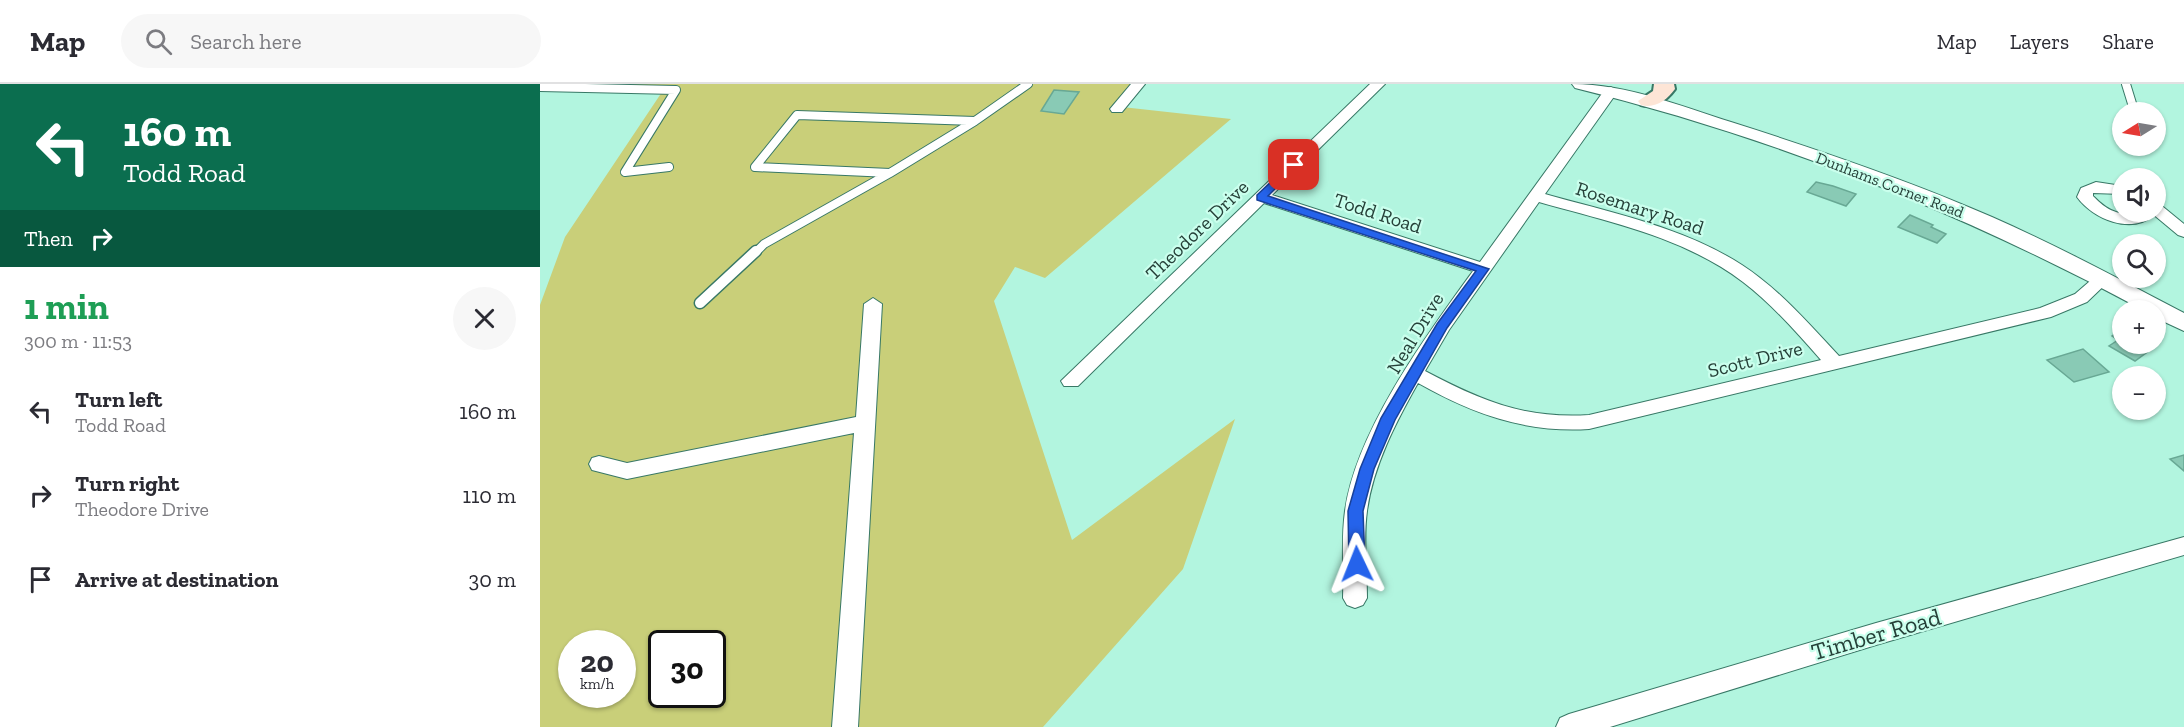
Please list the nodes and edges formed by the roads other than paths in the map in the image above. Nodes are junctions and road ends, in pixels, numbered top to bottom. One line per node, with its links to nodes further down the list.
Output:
1 (1028, 84): 12 (lane)
2 (1138, 84): 11 (street)
3 (1378, 84): 17 (street, Theodore Drive)
4 (1581, 84): 8 (street, Dunhams Corner Road)
5 (1664, 84): 9 (main road)
6 (2126, 84): 10 (lane)
7 (540, 87): 13 (lane)
8 (1611, 91): 9 (street, Dunhams Corner Road); 16 (street, Neal Drive)
9 (1648, 101): 22 (street, Dunhams Corner Road)
10 (2132, 102)
11 (1118, 109)
12 (975, 121): 14 (lane); 14 (lane)
13 (669, 167)
14 (890, 173): 23 (lane)
15 (2112, 189): 18 (street)
16 (1535, 196): 21 (street, Neal Drive); 26 (street, Rosemary Road)
17 (1261, 197): 21 (street, Todd Road); 28 (street, Theodore Drive)
18 (2112, 215)
19 (2166, 217): 20 (street)
20 (2184, 232)
21 (1483, 269): 27 (street, Neal Drive)
22 (2103, 279): 25 (street, Dunhams Corner Road); 26 (street, Scott Drive)
23 (700, 303)
24 (873, 304): 29 (street)
25 (2184, 323)
26 (1835, 363): 27 (street, Scott Drive)
27 (1416, 374): 32 (street, Neal Drive)
28 (1071, 381)
29 (865, 423): 30 (street); 33 (street)
30 (600, 464)
31 (2184, 546): 34 (street, Timber Road)
32 (1355, 598)
33 (845, 727)
34 (1569, 727)

